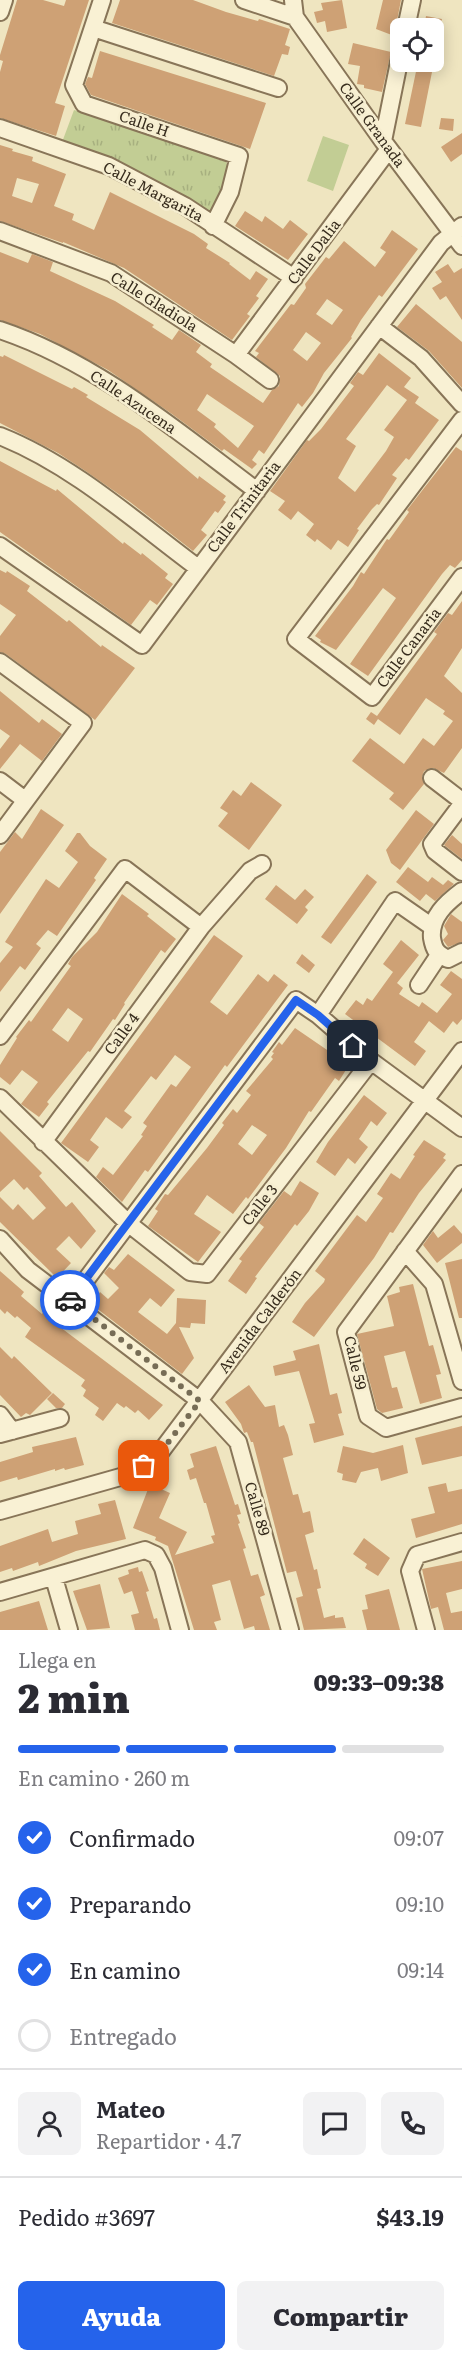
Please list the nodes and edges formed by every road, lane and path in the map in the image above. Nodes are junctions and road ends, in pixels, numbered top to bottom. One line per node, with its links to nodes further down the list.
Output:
1 (4, 0): 6 (street)
2 (102, 0): 9 (street, Calle H)
3 (244, 0): 7 (street)
4 (293, 0): 7 (street, Calle Granada)
5 (412, 0): 8 (street)
6 (0, 12)
7 (295, 17): 13 (street, Calle Granada)
8 (408, 18)
9 (93, 28): 11 (street); 14 (street, Calle H)
10 (398, 72): 13 (street)
11 (278, 88)
12 (0, 128): 14 (street, Calle Margarita)
13 (386, 145): 16 (street, Calle Granada); 17 (street, Calle Dalia)
14 (213, 226): 17 (street, Calle Margarita)
15 (0, 231): 20 (street, Calle Gladiola)
16 (459, 235): 18 (street, Calle Trinitaria)
17 (294, 278): 20 (street, Calle Dalia)
18 (380, 326): 22 (street); 25 (street, Calle Trinitaria)
19 (0, 330): 25 (street, Calle Azucena)
20 (236, 355): 21 (street, Calle Gladiola)
21 (270, 380)
22 (462, 404)
23 (462, 420): 28 (street, Calle Canaria)
24 (0, 436): 27 (street)
25 (256, 491): 27 (street, Calle Trinitaria)
26 (0, 546): 27 (street, Calle Trinitaria)
27 (198, 568)
28 (462, 577)
29 (0, 662): 32 (street)
30 (432, 778): 33 (street)
31 (0, 781): 32 (street)
32 (25, 800): 34 (street)
33 (462, 803): 36 (street)
34 (0, 835)
35 (262, 864): 39 (street, Calle 4)
36 (462, 872)
37 (462, 891): 38 (street)
38 (431, 926): 41 (street); 43 (street)
39 (201, 927): 44 (street); 50 (street, Calle 4)
40 (462, 952): 41 (street)
41 (439, 955): 42 (street)
42 (418, 985)
43 (318, 1015): 46 (street); 52 (street)
44 (0, 1036)
45 (462, 1051): 48 (street, Avenida Calderón)
46 (371, 1061): 48 (street); 52 (street, Calle 3)
47 (0, 1098): 50 (street)
48 (424, 1102): 49 (street); 57 (street, Avenida Calderón)
49 (462, 1128)
50 (43, 1142): 52 (street)
51 (462, 1174): 54 (street, Calle 59)
52 (129, 1224): 55 (street)
53 (0, 1239): 55 (street, Calle 89)
54 (405, 1251): 56 (street); 58 (street, Calle 59)
55 (70, 1301): 57 (street, Calle 89)
56 (462, 1381)
57 (200, 1401): 62 (street, Avenida Calderón); 68 (street, Calle 89)
58 (462, 1407)
59 (0, 1415): 61 (street)
60 (60, 1418): 61 (street)
61 (6, 1432)
62 (0, 1511)
63 (462, 1542): 69 (street)
64 (54, 1578): 65 (street); 66 (street); 67 (street)
65 (0, 1592)
66 (69, 1630)
67 (180, 1630)
68 (290, 1630)
69 (426, 1630)

